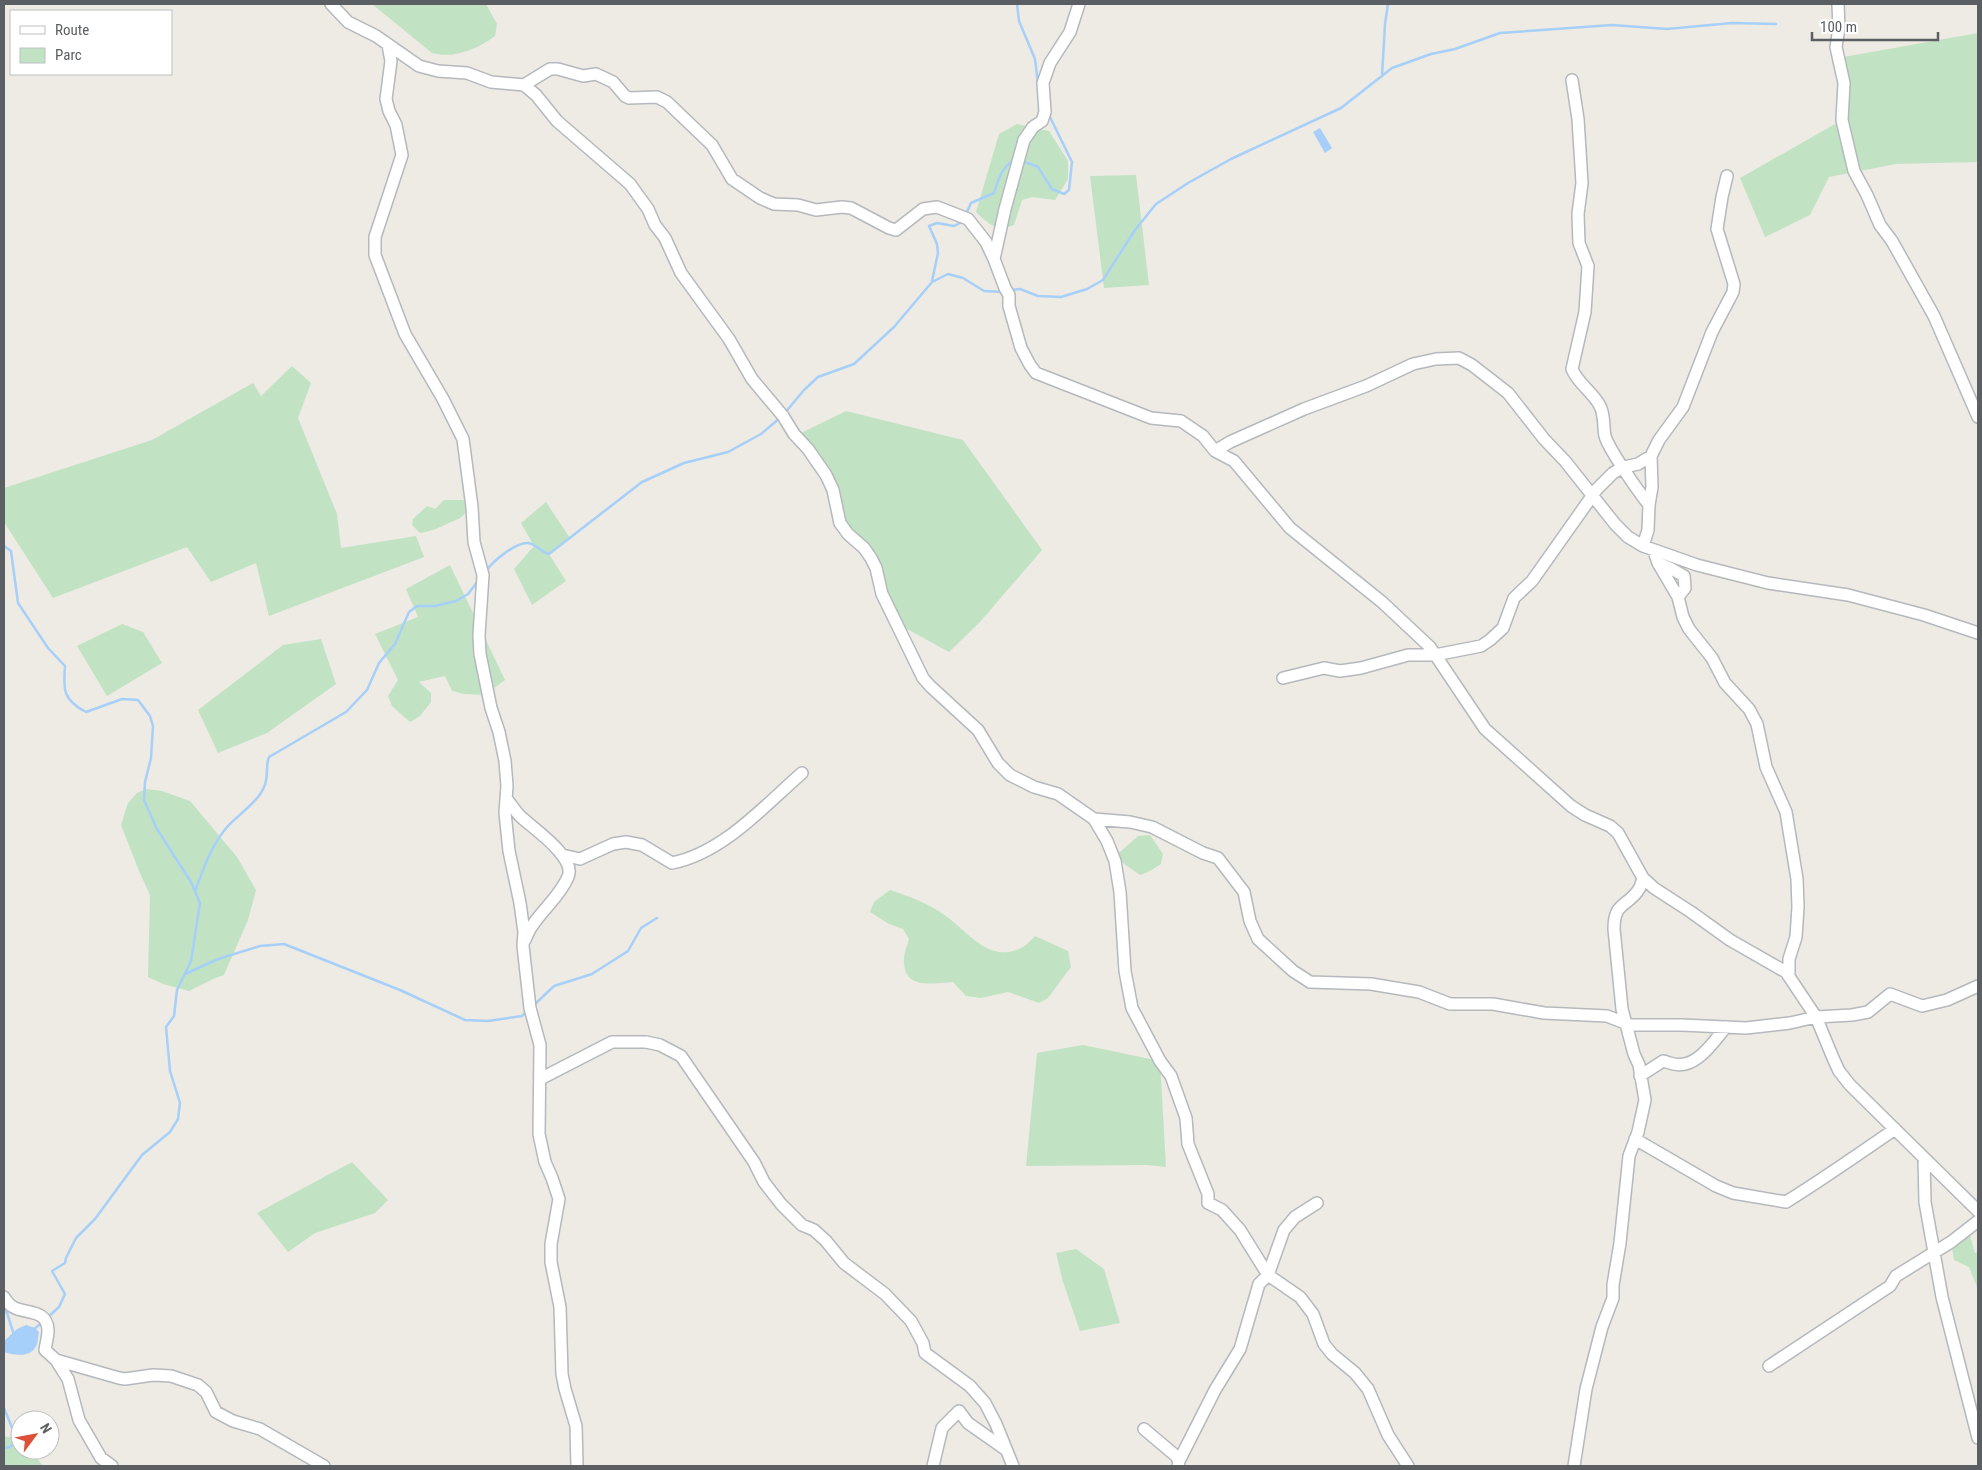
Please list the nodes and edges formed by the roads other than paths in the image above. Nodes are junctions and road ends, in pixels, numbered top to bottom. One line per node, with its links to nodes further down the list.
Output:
1 (331, 4): 4 (street)
2 (1079, 4): 8 (street)
3 (1838, 4): 9 (street)
4 (388, 46): 6 (street); 21 (street)
5 (1572, 80): 12 (street)
6 (524, 85): 8 (street); 22 (street)
7 (1728, 176): 11 (street)
8 (994, 259): 10 (street)
9 (1978, 417)
10 (1215, 451): 13 (street); 18 (street)
11 (1651, 456): 12 (street); 14 (street)
12 (1624, 468): 13 (street); 14 (street)
13 (1593, 497): 15 (street); 18 (street)
14 (1649, 505): 15 (street)
15 (1642, 546): 16 (street)
16 (1654, 551): 17 (street); 26 (street)
17 (1978, 634)
18 (1435, 655): 19 (street); 24 (street)
19 (1283, 678)
20 (802, 773): 23 (street)
21 (506, 798): 23 (street); 25 (street)
22 (1094, 819): 29 (street); 40 (street)
23 (562, 856): 25 (street)
24 (1643, 878): 26 (street); 29 (street)
25 (523, 946): 32 (street)
26 (1789, 974): 28 (street)
27 (1978, 986): 28 (street)
28 (1816, 1017): 30 (street); 33 (street)
29 (1626, 1024): 30 (street); 31 (street)
30 (1726, 1027): 31 (street)
31 (1640, 1076): 34 (street)
32 (540, 1079): 46 (street); 50 (street)
33 (1895, 1129): 34 (street); 35 (street)
34 (1635, 1139): 54 (street)
35 (1924, 1159): 37 (street); 39 (street)
36 (1317, 1203): 40 (street)
37 (1978, 1211)
38 (1978, 1221): 39 (street)
39 (1934, 1253): 43 (street); 45 (street)
40 (1268, 1275): 47 (street); 53 (street)
41 (4, 1297): 42 (street)
42 (56, 1360): 48 (street); 49 (street)
43 (1770, 1366)
44 (1144, 1430): 47 (street)
45 (1978, 1438)
46 (1005, 1449): 51 (street); 52 (street)
47 (1179, 1463)
48 (112, 1466)
49 (324, 1466)
50 (577, 1466)
51 (933, 1466)
52 (1012, 1466)
53 (1408, 1466)
54 (1574, 1466)

